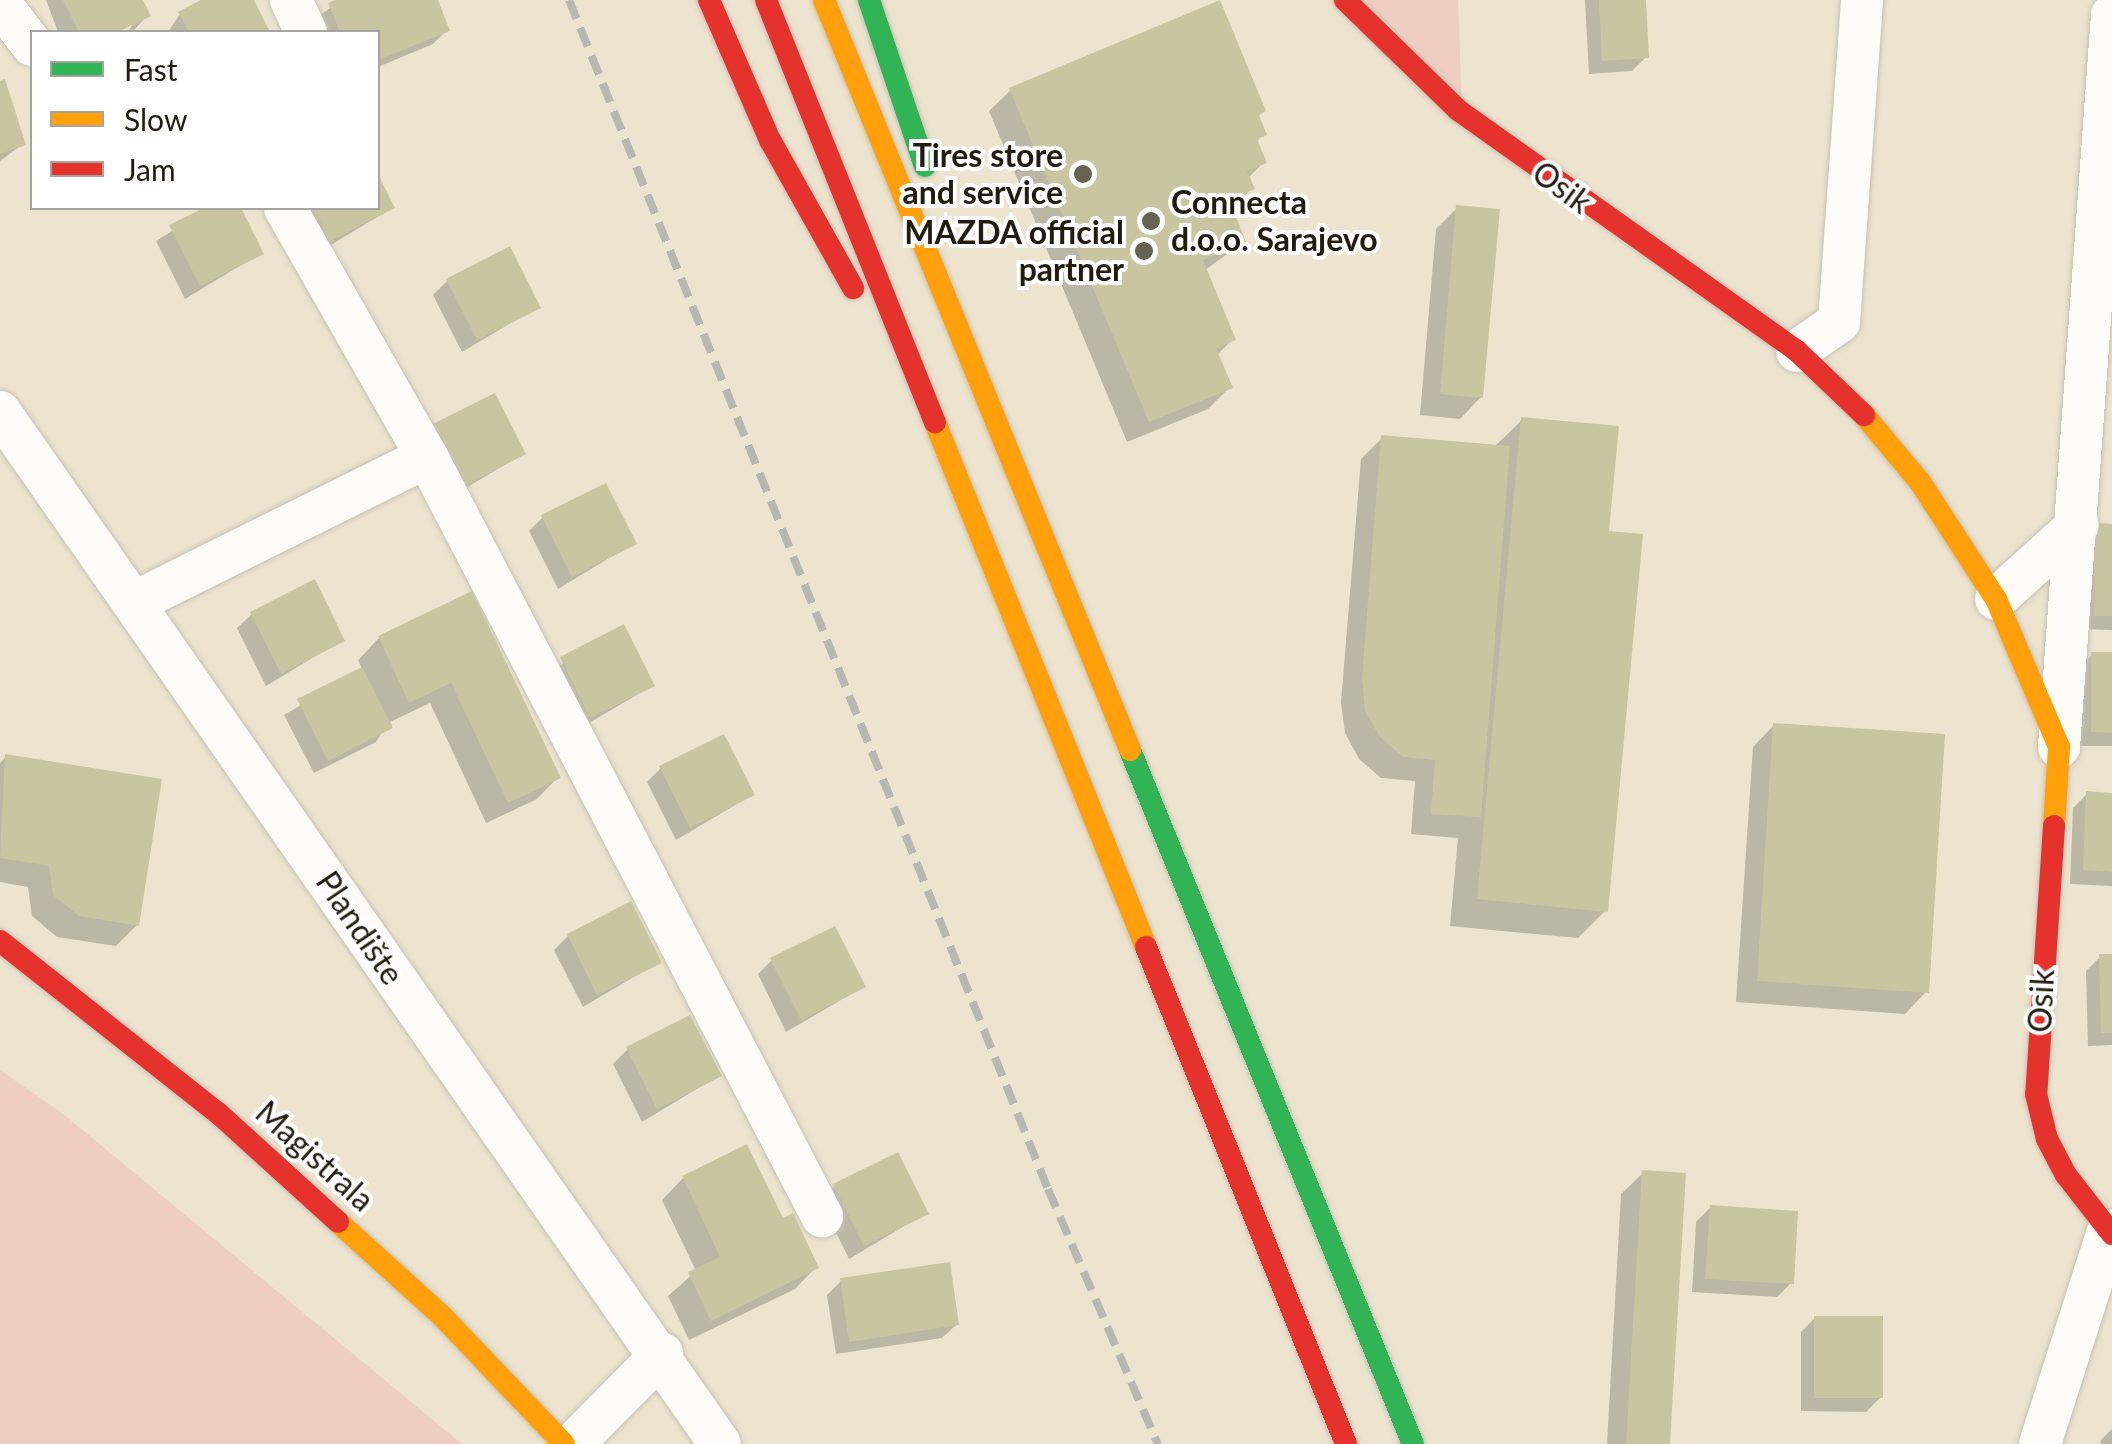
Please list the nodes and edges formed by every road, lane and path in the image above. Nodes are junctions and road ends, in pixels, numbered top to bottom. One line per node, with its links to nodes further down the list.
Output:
1 (291, 0): 10 (street)
2 (709, 0): 16 (main road)
3 (766, 0): 16 (main road)
4 (824, 0): 14 (main road)
5 (869, 0): 14 (main road)
6 (1346, 0): 13 (main road, Osik)
7 (1862, 0): 13 (street)
8 (0, 3): 11 (street)
9 (2112, 14): 18 (street, Osik)
10 (305, 30)
11 (30, 42)
12 (286, 210): 17 (street)
13 (1798, 351): 19 (main road, Osik)
14 (981, 392): 30 (main road)
15 (0, 412): 20 (street, Plandište)
16 (933, 415): 29 (main road)
17 (427, 457): 20 (street); 23 (street)
18 (2078, 525): 19 (street); 21 (street, Osik)
19 (1996, 599): 21 (main road, Osik)
20 (138, 601): 25 (street, Plandište)
21 (2058, 747): 24 (main road, Osik)
22 (0, 941): 26 (main road, Magistrala)
23 (822, 1216)
24 (2110, 1232): 31 (street)
25 (662, 1354): 27 (street); 28 (street, Plandište)
26 (564, 1444)
27 (573, 1444)
28 (720, 1444)
29 (1346, 1444)
30 (1412, 1444)
31 (2040, 1444)

